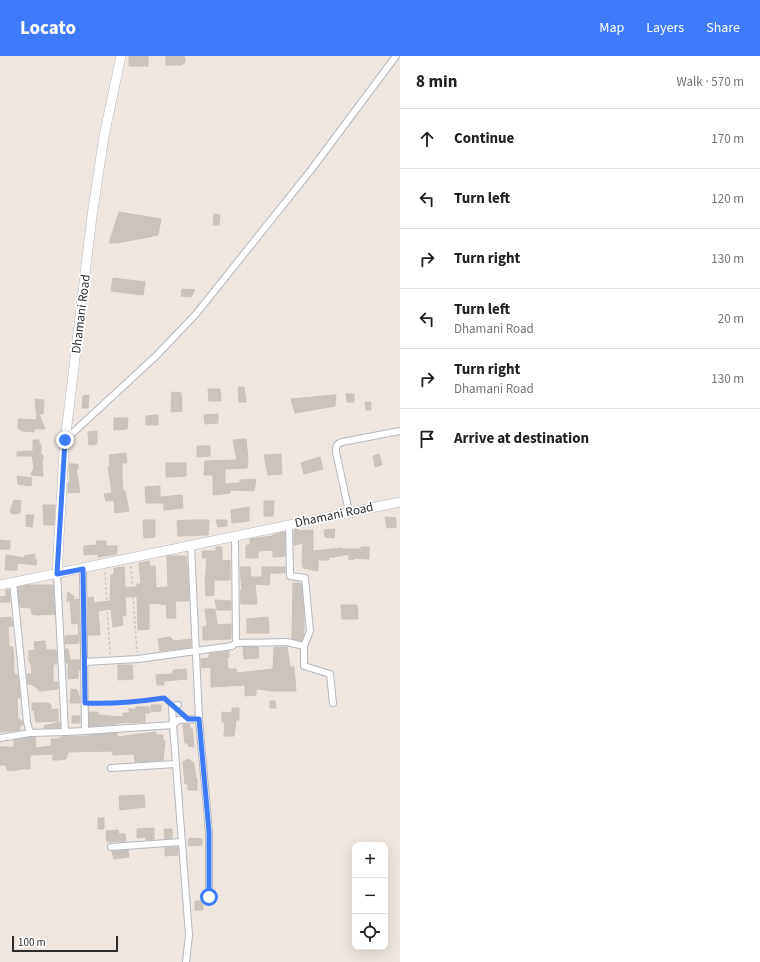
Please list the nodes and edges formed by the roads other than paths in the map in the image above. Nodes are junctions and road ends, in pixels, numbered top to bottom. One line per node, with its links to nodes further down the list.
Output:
1 (121, 56): 4 (main road, Dhamani Road)
2 (396, 56): 4 (street)
3 (400, 431): 6 (street)
4 (65, 440): 11 (main road, Dhamani Road)
5 (400, 502): 6 (main road, Dhamani Road)
6 (349, 512): 7 (main road, Dhamani Road)
7 (289, 525): 8 (main road, Dhamani Road); 15 (street)
8 (235, 536): 9 (main road, Dhamani Road); 14 (street)
9 (191, 545): 10 (main road, Dhamani Road); 16 (street)
10 (83, 569): 11 (main road, Dhamani Road); 17 (street)
11 (57, 574): 12 (main road, Dhamani Road); 23 (street)
12 (13, 582): 13 (main road, Dhamani Road); 24 (street)
13 (0, 585)
14 (236, 643): 15 (street); 16 (street)
15 (304, 646): 18 (street)
16 (196, 650): 17 (street); 20 (street)
17 (84, 662): 22 (street)
18 (333, 704)
19 (175, 705): 21 (street)
20 (199, 719): 21 (street); 30 (street)
21 (172, 725): 22 (street); 26 (street)
22 (85, 731): 23 (street)
23 (65, 732): 24 (street)
24 (30, 733): 25 (street)
25 (0, 738)
26 (175, 764): 27 (street); 28 (street)
27 (111, 768)
28 (180, 842): 29 (street); 31 (street)
29 (111, 847)
30 (209, 897)
31 (186, 962)

